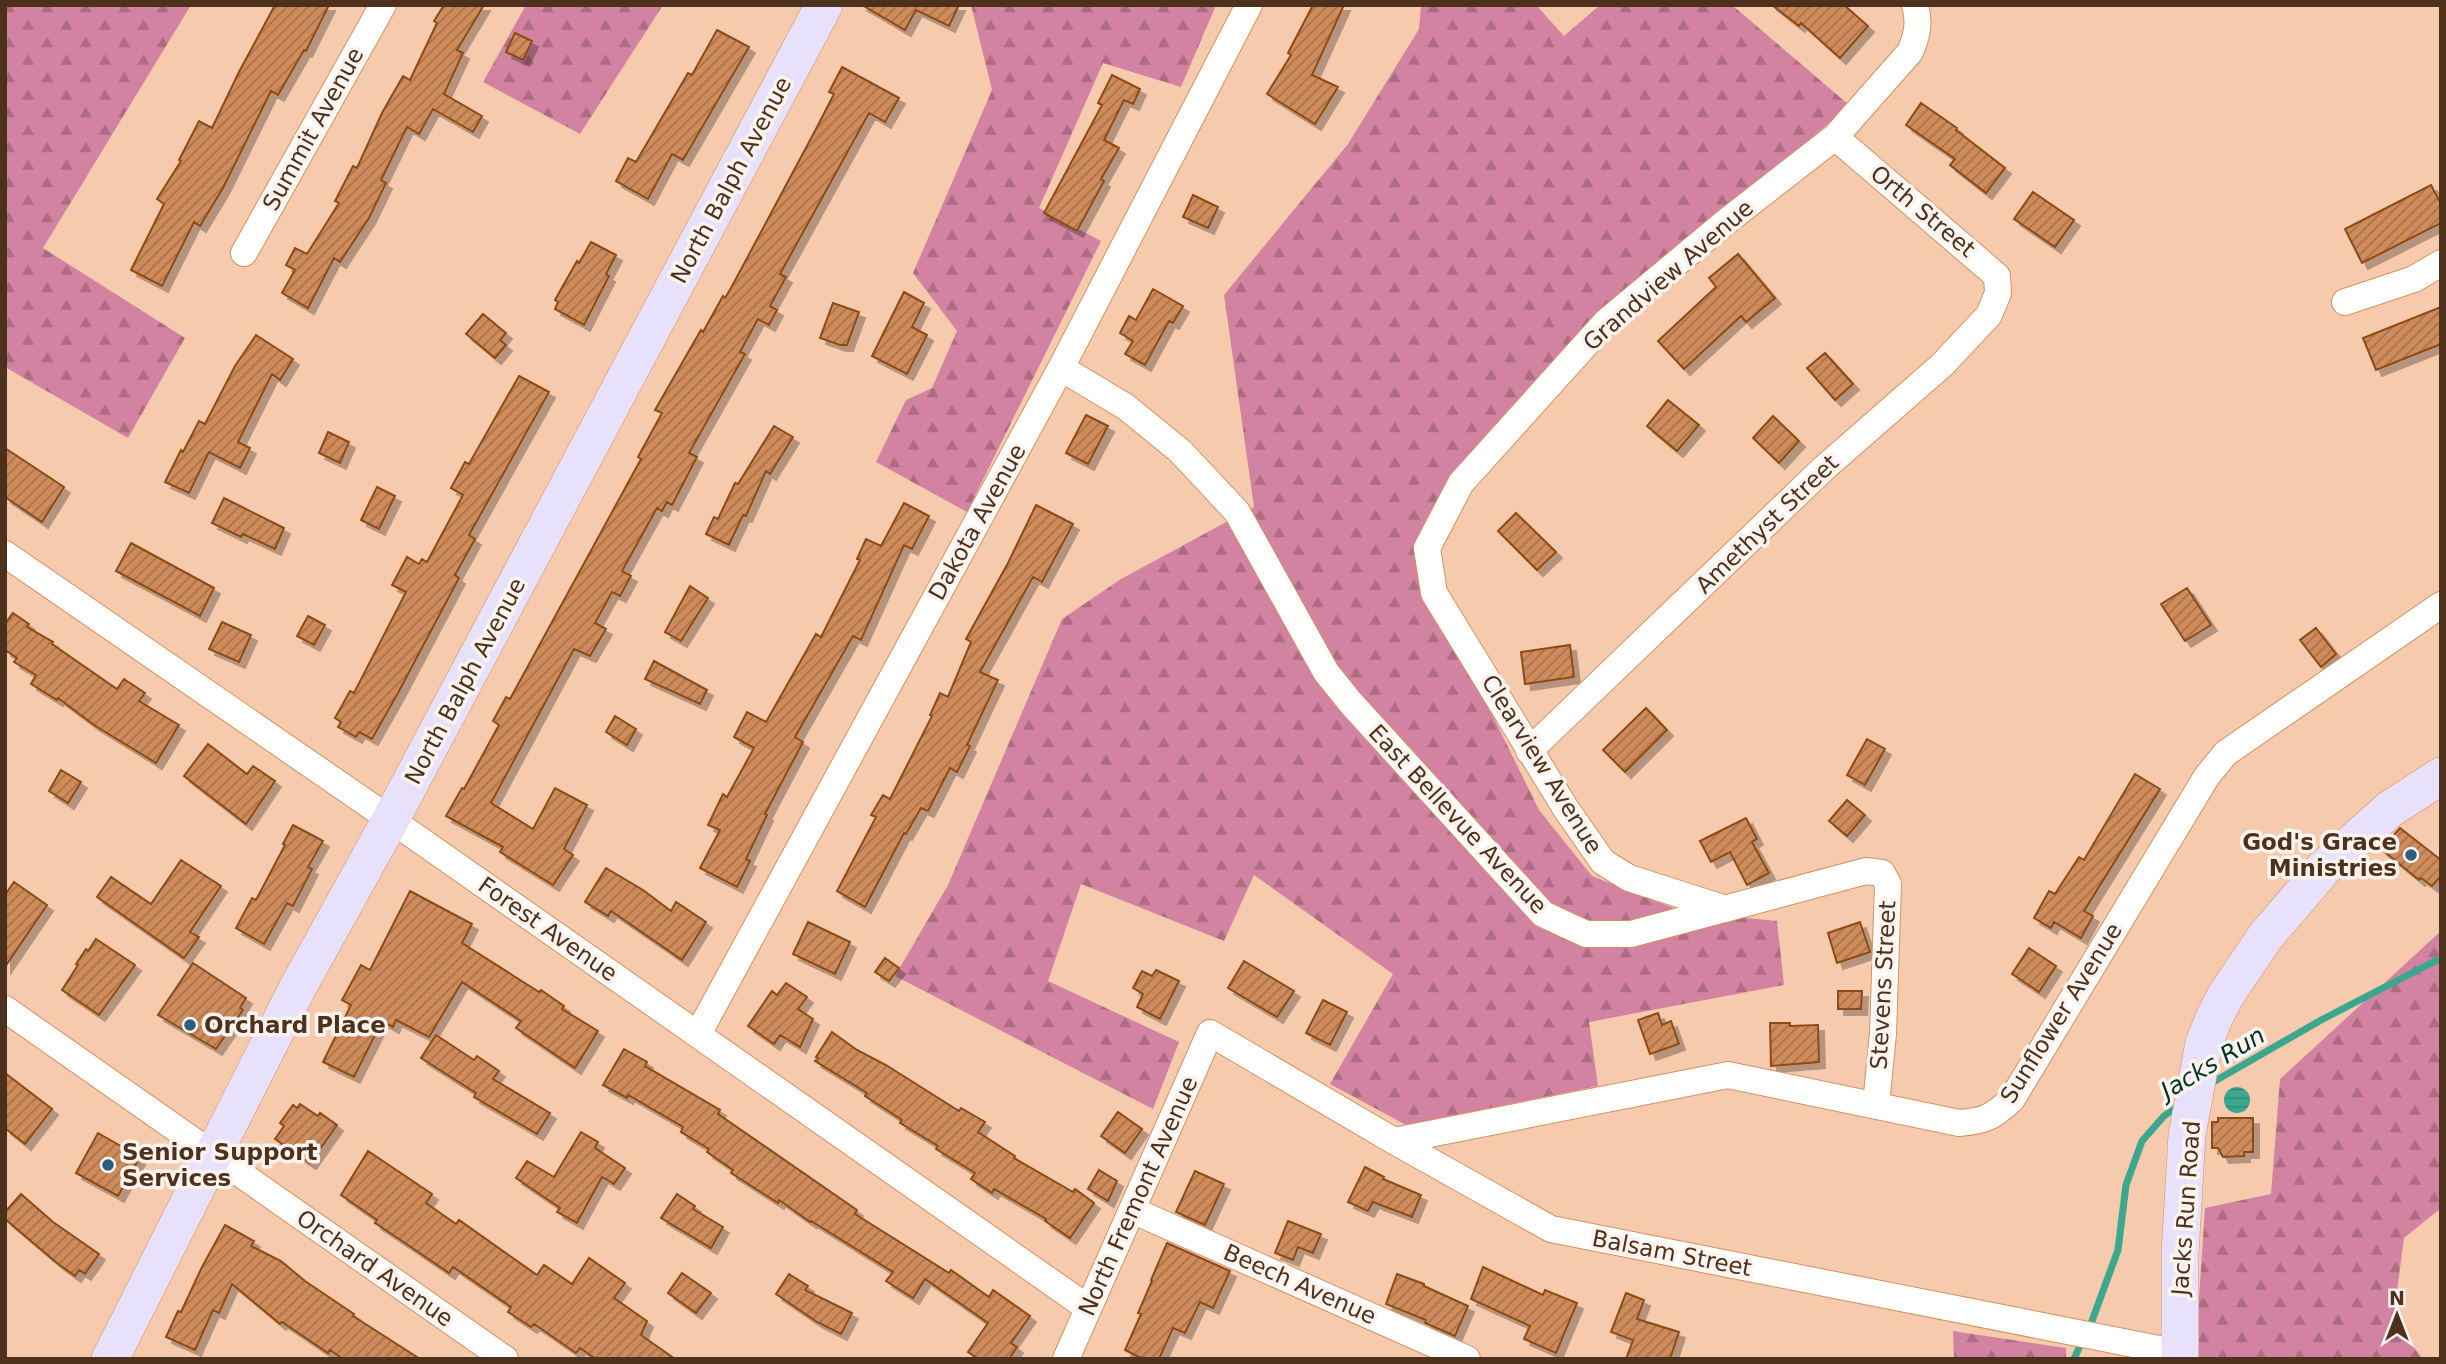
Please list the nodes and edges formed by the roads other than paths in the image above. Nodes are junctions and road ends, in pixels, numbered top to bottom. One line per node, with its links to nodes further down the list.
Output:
1 (383, 5): 6 (street, Summit Avenue)
2 (824, 5): 16 (street, North Balph Avenue)
3 (1249, 5): 10 (street, Dakota Avenue)
4 (1916, 10): 5 (street, Grandview Avenue)
5 (1835, 137): 8 (street, Orth Street); 11 (street, Grandview Avenue)
6 (244, 253)
7 (2441, 263): 9 (street)
8 (1998, 293): 14 (street, Amethyst Street)
9 (2345, 302)
10 (1061, 368): 18 (street, East Bellevue Avenue); 21 (street, Dakota Avenue)
11 (1427, 548): 14 (street, Clearview Avenue)
12 (5, 554): 16 (street, Forest Avenue)
13 (2441, 605): 22 (street, Sunflower Avenue)
14 (1529, 751): 18 (street, Clearview Avenue)
15 (2441, 776): 27 (street, Jacks Run Road)
16 (391, 819): 21 (street, Forest Avenue); 24 (street, North Balph Avenue)
17 (1876, 871): 18 (street, East Bellevue Avenue); 22 (street, Stevens Street)
18 (1726, 909)
19 (5, 1009): 24 (street, Orchard Avenue)
20 (1210, 1033): 23 (street, Balsam Street); 25 (street, North Fremont Avenue)
21 (698, 1034): 26 (street, Forest Avenue)
22 (1876, 1104): 23 (street, Sunflower Avenue)
23 (1394, 1141): 27 (street, Balsam Street)
24 (214, 1156): 28 (street, North Balph Avenue); 29 (street, Orchard Avenue)
25 (1132, 1210): 26 (street, North Fremont Avenue); 31 (street, Beech Avenue)
26 (1088, 1308): 30 (street, North Fremont Avenue)
27 (2179, 1356)
28 (110, 1359)
29 (505, 1359)
30 (1066, 1359)
31 (1467, 1359)

